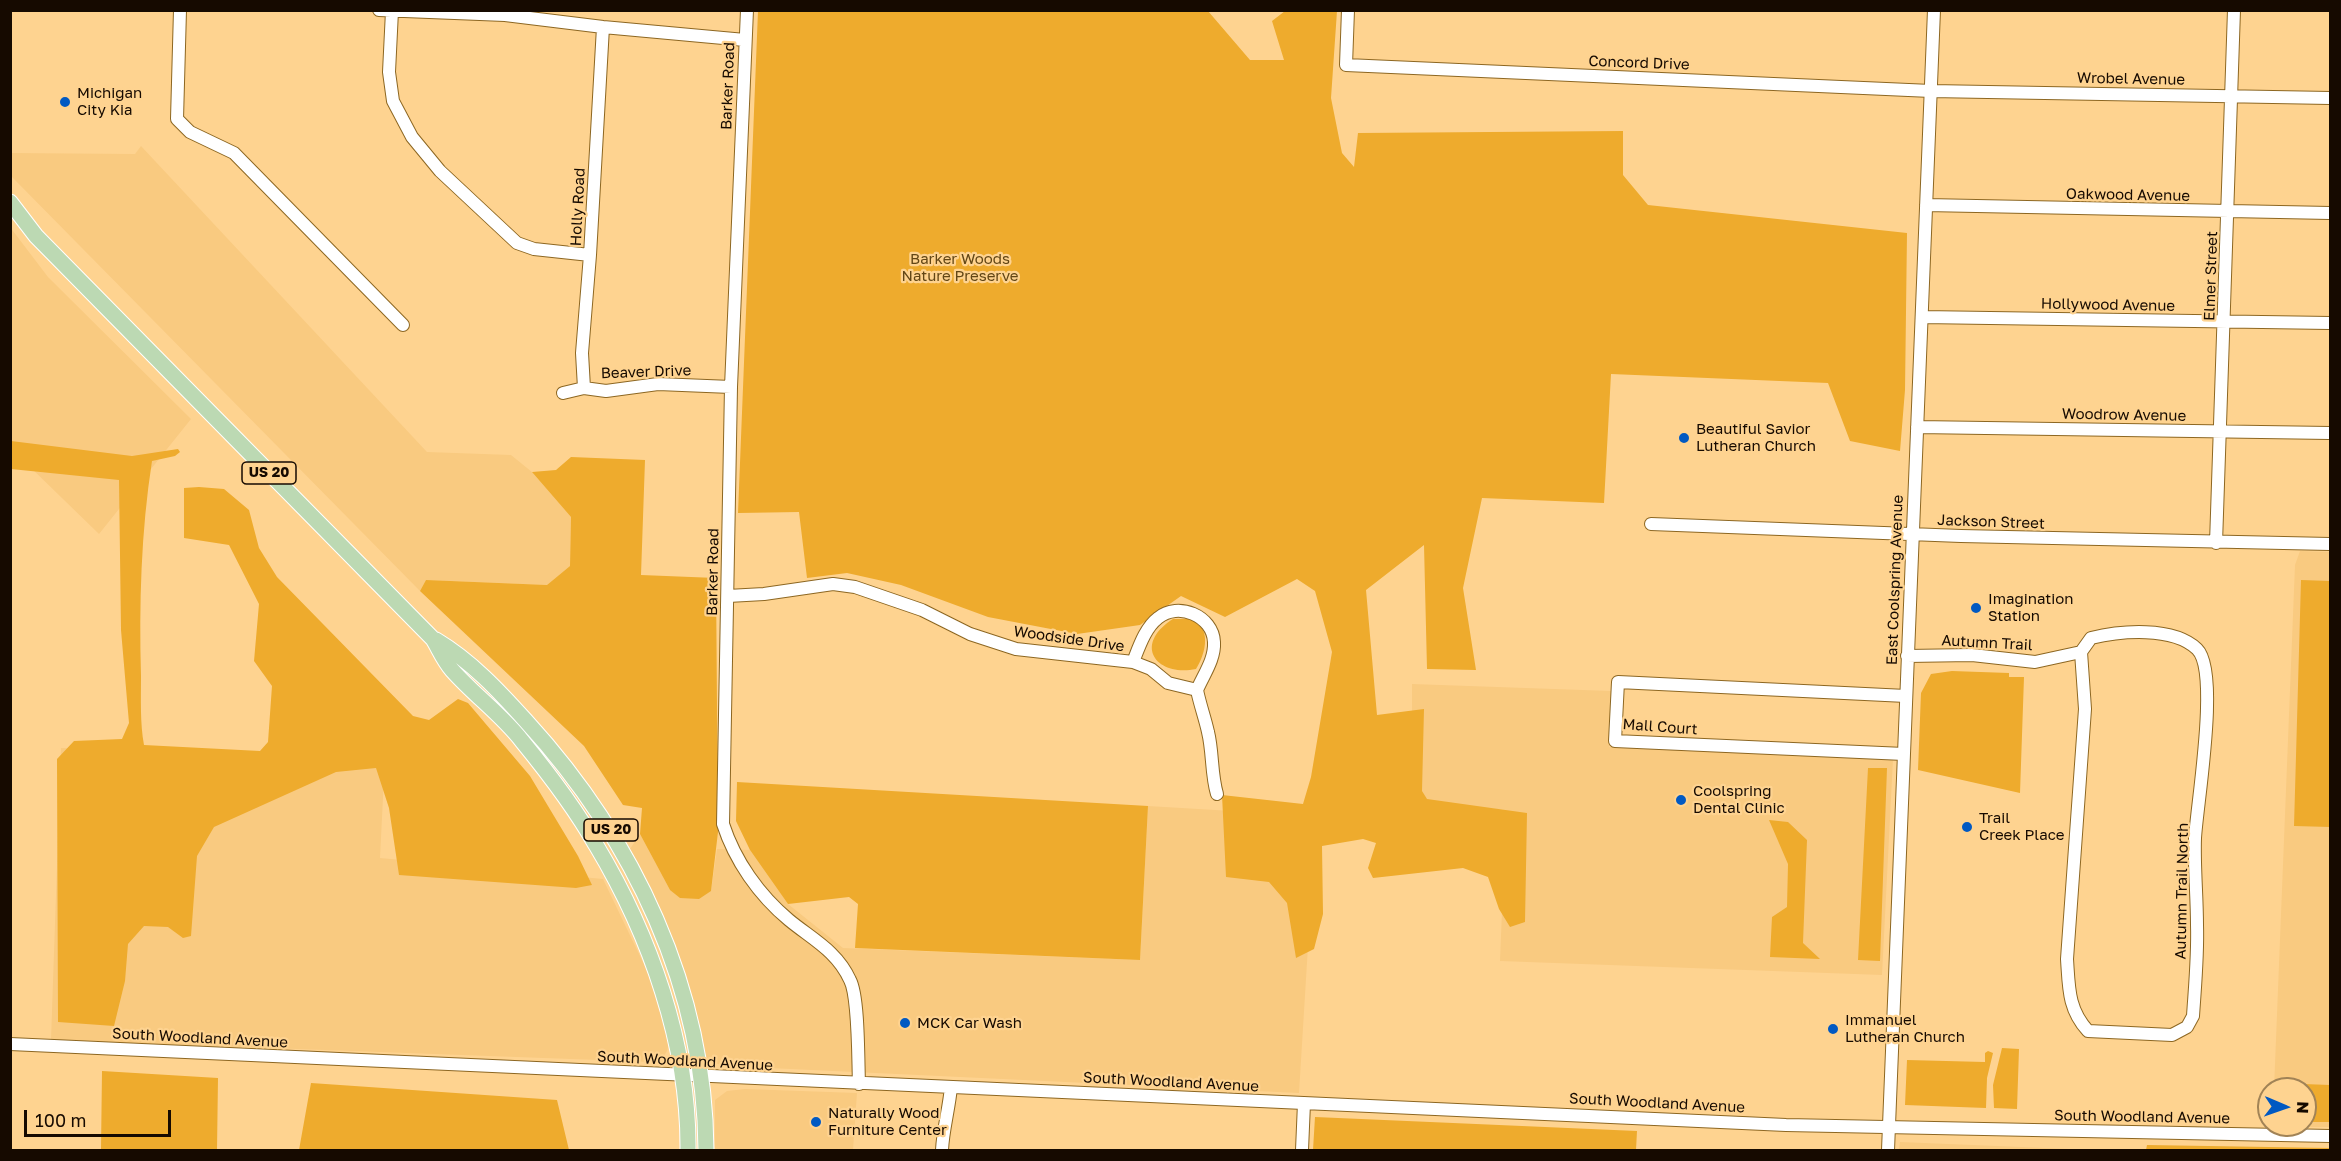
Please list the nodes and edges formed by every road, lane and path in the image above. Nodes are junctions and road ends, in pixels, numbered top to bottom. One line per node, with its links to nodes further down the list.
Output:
1 (180, 10): 22 (street)
2 (379, 10): 7 (street)
3 (747, 10): 10 (street, Barker Road)
4 (1348, 10): 11 (street, Concord Drive)
5 (1934, 10): 11 (street, East Coolspring Avenue)
6 (2234, 10): 12 (street, Elmer Street)
7 (392, 11): 8 (street); 18 (street)
8 (506, 13): 9 (street)
9 (603, 27): 10 (street); 18 (street, Holly Road)
10 (745, 40): 23 (street, Barker Road)
11 (1931, 91): 12 (street, Wrobel Avenue); 15 (street, East Coolspring Avenue)
12 (2232, 96): 13 (street, Wrobel Avenue); 16 (street, Elmer Street)
13 (2331, 98)
14 (10, 202): 34 (main road, US 20)
15 (1926, 205): 16 (street, Oakwood Avenue); 19 (street, East Coolspring Avenue)
16 (2229, 212): 17 (street, Oakwood Avenue); 20 (street, Elmer Street)
17 (2331, 213)
18 (590, 255): 24 (street, Holly Road)
19 (1922, 317): 20 (street, Hollywood Avenue); 26 (street, East Coolspring Avenue)
20 (2224, 322): 21 (street, Hollywood Avenue); 27 (street, Elmer Street)
21 (2331, 323)
22 (403, 325)
23 (731, 387): 24 (street, Beaver Drive); 33 (street, Barker Road)
24 (584, 388): 25 (street, Beaver Drive)
25 (563, 393)
26 (1917, 427): 27 (street, Woodrow Avenue); 30 (street, East Coolspring Avenue)
27 (2220, 432): 28 (street, Woodrow Avenue); 31 (street, Elmer Street)
28 (2331, 433)
29 (1651, 524): 30 (street, Jackson Street)
30 (1912, 534): 31 (street, Jackson Street); 37 (street, East Coolspring Avenue)
31 (2216, 543): 32 (street, Jackson Street)
32 (2331, 544)
33 (728, 596): 38 (street, Woodside Drive); 46 (street, Barker Road)
34 (433, 639): 44 (main road, US 20); 45 (main road, US 20)
35 (2197, 649): 36 (street, Autumn Trail); 36 (street, Autumn Trail North)
36 (2081, 652): 37 (street, Autumn Trail)
37 (1906, 656): 40 (street, East Coolspring Avenue)
38 (1133, 662): 39 (street, Woodside Drive); 39 (street)
39 (1197, 690): 42 (street)
40 (1906, 696): 41 (street, East Coolspring Avenue); 41 (street, Mall Court)
41 (1904, 754): 49 (street, East Coolspring Avenue)
42 (1217, 794)
43 (10, 1044): 44 (street, South Woodland Avenue)
44 (683, 1075): 45 (street, South Woodland Avenue); 51 (main road, US 20)
45 (701, 1076): 46 (street, South Woodland Avenue); 52 (main road, US 20)
46 (860, 1084): 47 (street, South Woodland Avenue)
47 (951, 1087): 48 (street, South Woodland Avenue); 53 (street)
48 (1304, 1103): 49 (street, South Woodland Avenue); 54 (street)
49 (1890, 1127): 50 (street, South Woodland Avenue); 55 (street, East Coolspring Avenue)
50 (2331, 1136)
51 (688, 1150)
52 (706, 1150)
53 (942, 1150)
54 (1302, 1150)
55 (1888, 1150)

